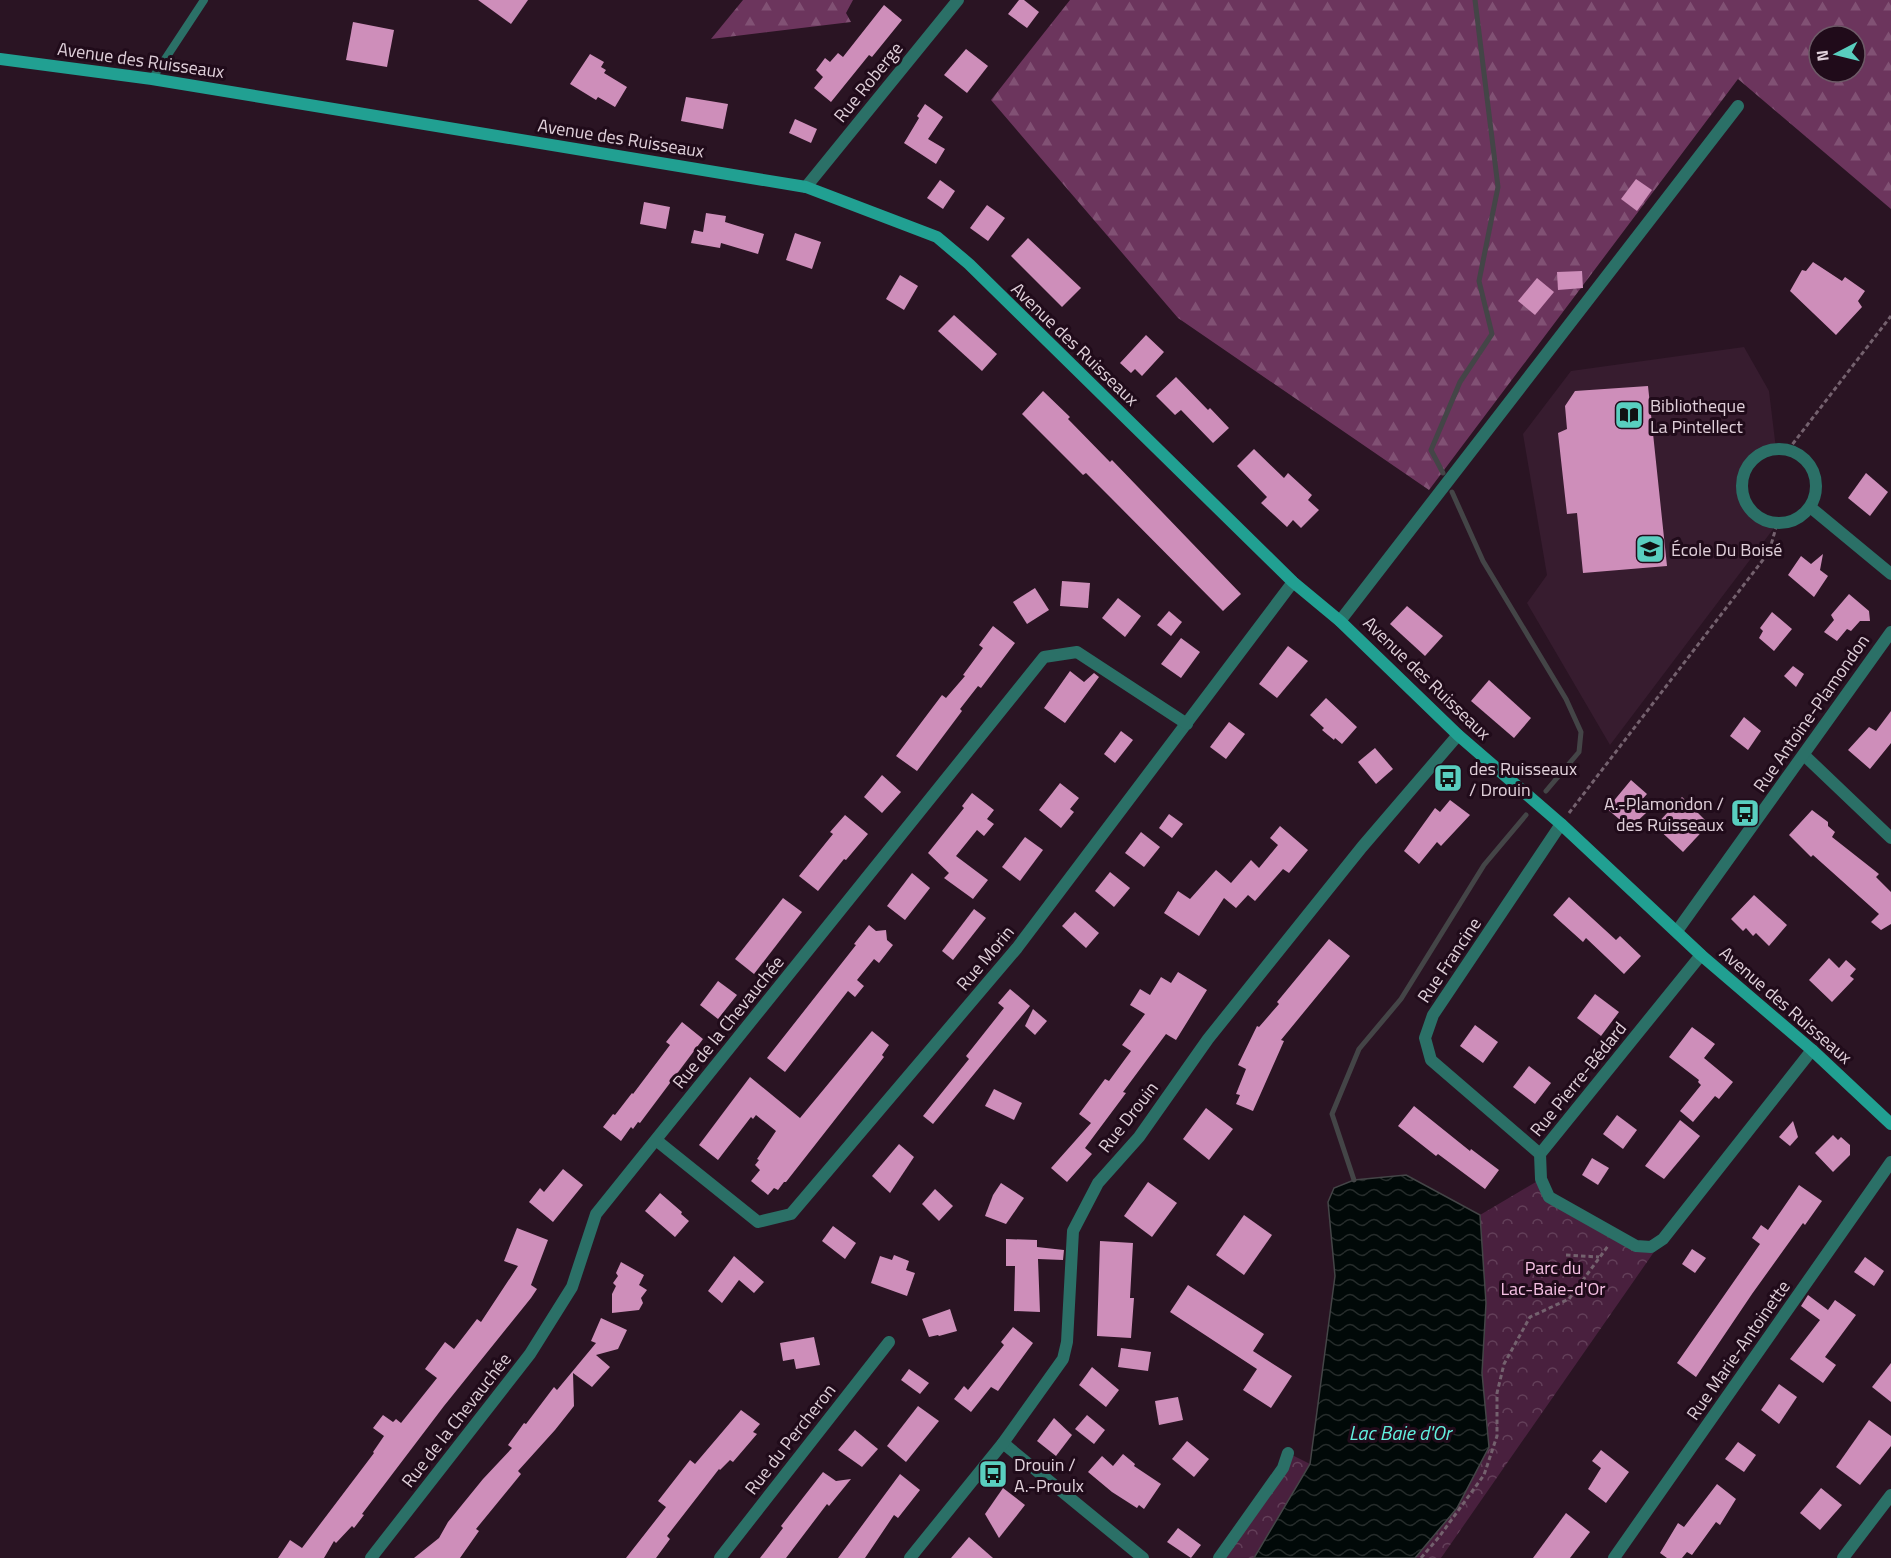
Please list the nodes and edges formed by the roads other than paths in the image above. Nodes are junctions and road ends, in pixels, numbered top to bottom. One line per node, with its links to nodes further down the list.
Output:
1 (204, 0): 4 (lane)
2 (958, 0): 6 (street, Rue Roberge)
3 (0, 59): 4 (street, Avenue des Ruisseaux)
4 (152, 79): 6 (street, Avenue des Ruisseaux)
5 (1738, 106): 10 (street)
6 (806, 186): 9 (street, Avenue des Ruisseaux)
7 (1810, 507): 7 (street); 8 (street)
8 (1891, 574)
9 (1293, 582): 10 (street, Avenue des Ruisseaux); 12 (street, Rue Morin)
10 (1340, 621): 13 (street, Avenue des Ruisseaux)
11 (1891, 632): 14 (street, Rue Antoine-Plamondon)
12 (1187, 724): 21 (street, Rue de la Chevauchée); 21 (street, Rue Morin)
13 (1458, 735): 15 (street, Avenue des Ruisseaux); 25 (street, Rue Drouin)
14 (1804, 755): 16 (street); 17 (street, Rue Antoine-Plamondon)
15 (1561, 824): 17 (street, Avenue des Ruisseaux); 22 (street, Rue Francine)
16 (1891, 838)
17 (1677, 931): 18 (street, Avenue des Ruisseaux)
18 (1701, 955): 19 (street, Avenue des Ruisseaux); 22 (street, Rue Pierre-Bédard)
19 (1812, 1050): 20 (street, Avenue des Ruisseaux); 22 (street, Rue Pierre-Bédard)
20 (1891, 1124)
21 (656, 1140): 28 (street, Rue de la Chevauchée)
22 (1540, 1154)
23 (1891, 1162): 33 (street, Rue Marie-Antoinette)
24 (889, 1342): 29 (street, Rue du Percheron)
25 (1003, 1443): 30 (street, Rue Drouin); 31 (street)
26 (1288, 1453): 32 (street)
27 (1891, 1495): 34 (street)
28 (371, 1558)
29 (720, 1558)
30 (910, 1558)
31 (1143, 1558)
32 (1219, 1558)
33 (1614, 1558)
34 (1843, 1558)

